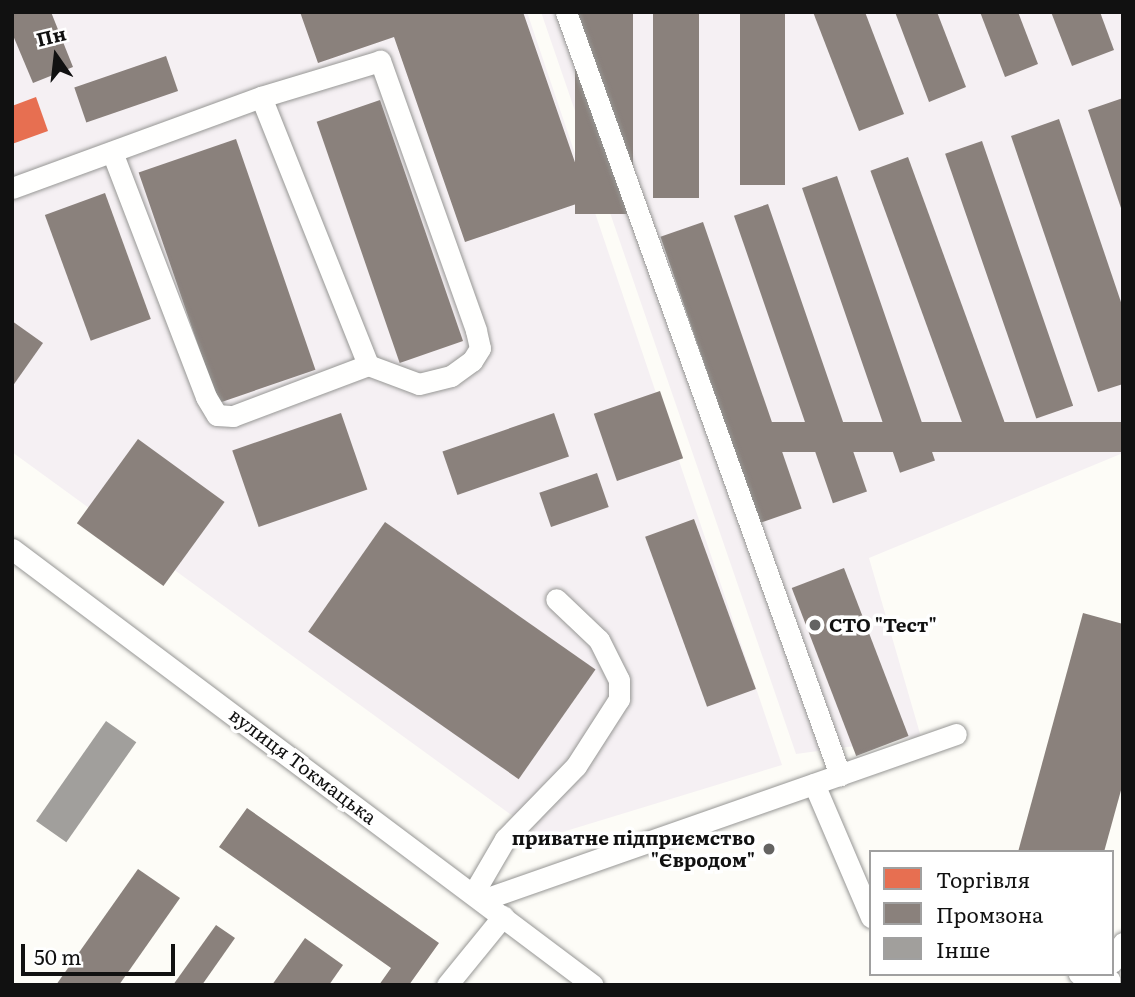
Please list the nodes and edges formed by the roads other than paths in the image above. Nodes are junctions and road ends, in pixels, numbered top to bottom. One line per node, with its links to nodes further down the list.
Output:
1 (566, 12): 9 (street)
2 (261, 97): 3 (street); 5 (street); 5 (street)
3 (112, 152): 4 (street); 5 (street)
4 (12, 188)
5 (368, 365)
6 (12, 549): 11 (street, вулиця Токмацька)
7 (556, 599): 11 (street)
8 (956, 734): 9 (street)
9 (840, 775): 10 (street)
10 (814, 784): 11 (street); 12 (street)
11 (478, 897): 13 (street, вулиця Токмацька)
12 (869, 912)
13 (503, 916): 16 (street); 17 (street, вулиця Токмацька)
14 (1123, 943): 15 (street)
15 (1114, 965)
16 (447, 985)
17 (593, 985)

